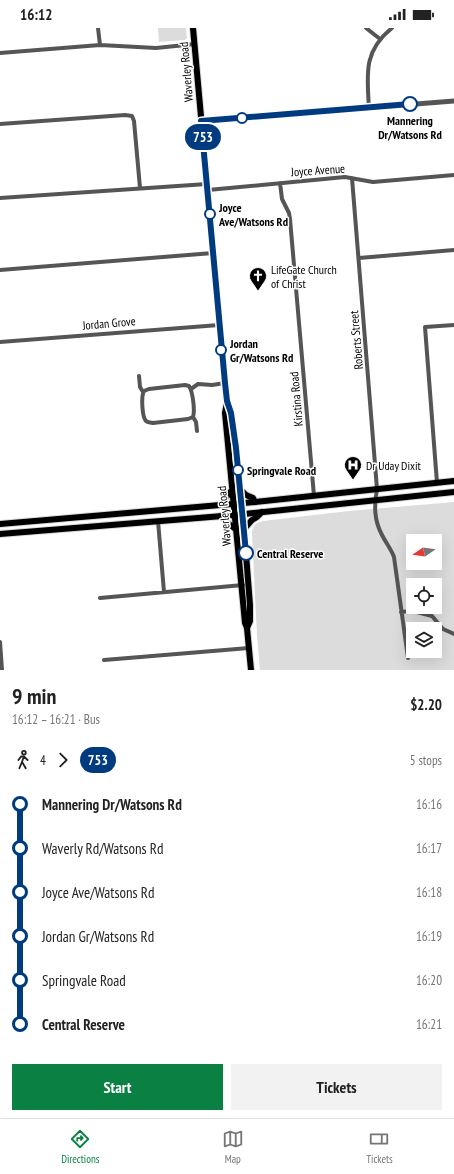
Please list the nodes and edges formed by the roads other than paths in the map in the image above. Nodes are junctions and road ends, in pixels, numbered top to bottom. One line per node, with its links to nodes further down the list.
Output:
1 (98, 28): 7 (street)
2 (193, 28): 6 (main road, Waverley Road)
3 (366, 28): 5 (street)
4 (392, 28): 5 (street)
5 (380, 38): 10 (street)
6 (195, 44): 7 (street); 11 (main road, Waverley Road)
7 (100, 45): 8 (street)
8 (0, 53)
9 (454, 101): 10 (street)
10 (369, 108): 11 (street)
11 (201, 121): 16 (main road, Waverley Road)
12 (0, 124): 17 (street)
13 (454, 175): 14 (street, Joyce Avenue)
14 (352, 178): 15 (street, Joyce Avenue); 21 (street, Roberts Street)
15 (280, 183): 16 (street, Joyce Avenue); 39 (street, Kirstina Road)
16 (207, 187): 17 (street, Joyce Avenue); 20 (main road, Waverley Road)
17 (140, 188): 18 (street, Joyce Avenue)
18 (0, 198)
19 (454, 250): 21 (street)
20 (213, 252): 22 (street); 23 (main road, Waverley Road)
21 (359, 258): 36 (street, Roberts Street)
22 (0, 270)
23 (219, 325): 25 (street, Jordan Grove); 27 (main road, Waverley Road)
24 (454, 325): 34 (street)
25 (0, 342)
26 (139, 376): 29 (street)
27 (225, 383): 28 (street); 30 (main road, Waverley Road)
28 (191, 389): 29 (street); 31 (street)
29 (143, 392): 31 (street)
30 (227, 401): 35 (main road, Waverley Road); 37 (main road, Waverley Road)
31 (192, 417): 32 (street)
32 (197, 431)
33 (454, 481): 34 (main road)
34 (437, 483): 36 (main road)
35 (240, 489): 41 (main road); 42 (main road, Waverley Road)
36 (378, 489): 39 (main road); 40 (street, Roberts Street)
37 (232, 490): 43 (main road, Waverley Road); 44 (main road)
38 (454, 492): 40 (main road)
39 (314, 496): 41 (main road)
40 (376, 500): 45 (main road); 60 (street, Roberts Street)
41 (255, 502): 42 (main road)
42 (242, 503): 43 (main road); 47 (main road, Waverley Road)
43 (234, 504): 44 (main road); 48 (main road, Waverley Road)
44 (221, 505): 46 (main road)
45 (262, 512): 47 (main road); 54 (main road)
46 (116, 514): 51 (main road); 52 (main road)
47 (243, 514): 48 (main road); 54 (main road, Waverley Road)
48 (235, 515): 49 (main road); 53 (main road, Waverley Road)
49 (221, 516): 50 (main road); 53 (main road)
50 (158, 521): 52 (main road); 58 (street)
51 (0, 524)
52 (120, 524): 55 (main road)
53 (236, 529): 56 (main road, Waverley Road)
54 (244, 529): 57 (main road, Waverley Road)
55 (0, 534)
56 (241, 585): 57 (street); 58 (street); 61 (main road, Waverley Road)
57 (249, 585): 61 (main road, Waverley Road)
58 (164, 592): 59 (street)
59 (100, 598)
60 (401, 612): 62 (street); 64 (street, Roberts Street)
61 (247, 628): 65 (main road, Waverley Road)
62 (454, 634)
63 (0, 642): 67 (street)
64 (406, 645)
65 (249, 648): 66 (street); 68 (main road, Waverley Road)
66 (104, 660)
67 (2, 670)
68 (251, 670)

